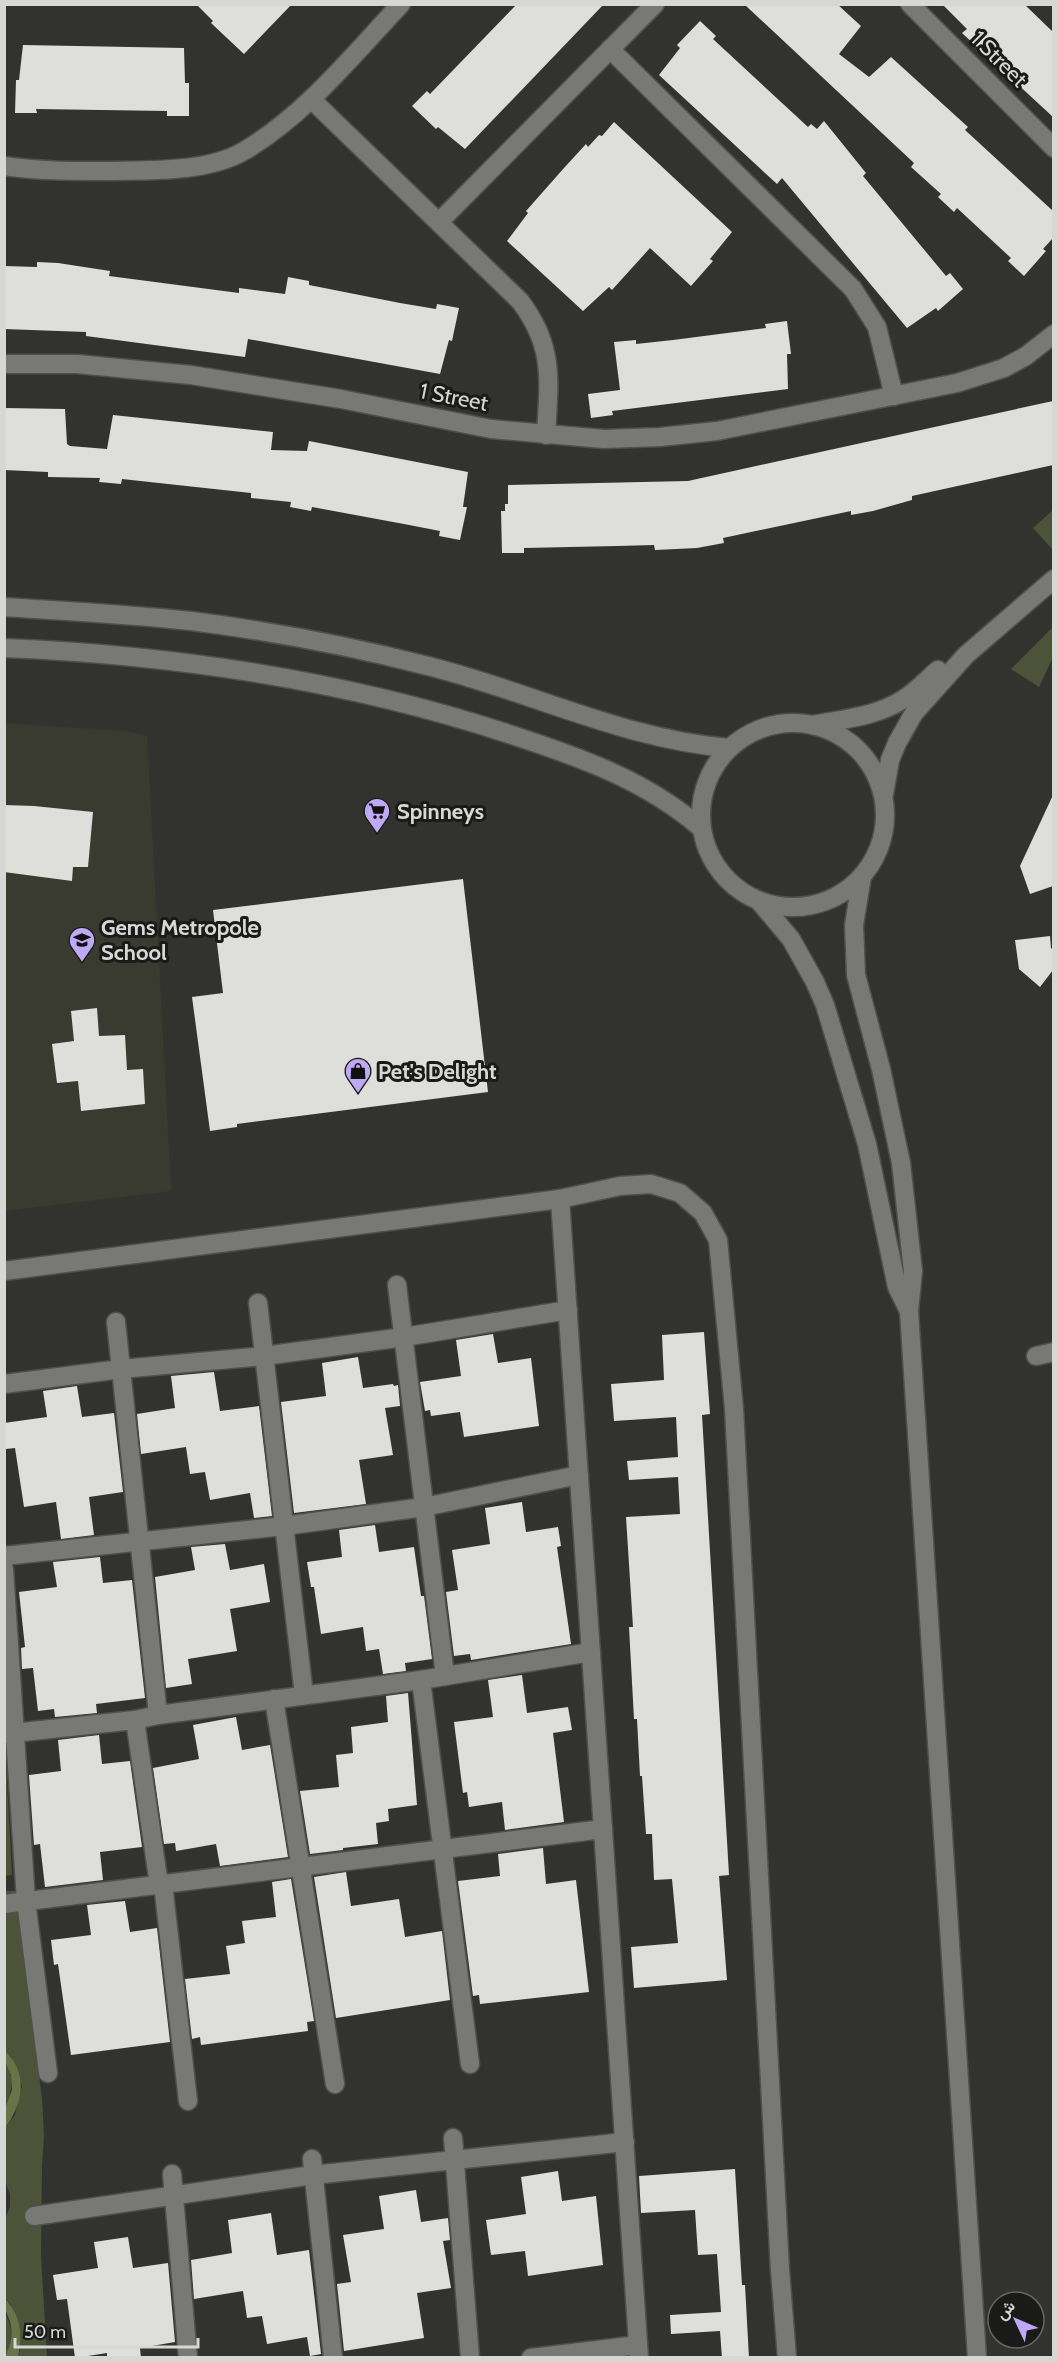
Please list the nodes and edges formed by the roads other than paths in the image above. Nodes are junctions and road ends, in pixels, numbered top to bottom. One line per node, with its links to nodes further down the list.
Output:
1 (401, 4): 5 (street)
2 (655, 4): 4 (street)
3 (910, 4): 6 (street, 1 Street)
4 (610, 49): 8 (street); 11 (street)
5 (311, 99): 7 (street); 8 (street)
6 (1053, 148)
7 (4, 166)
8 (439, 222): 12 (street)
9 (1053, 334): 11 (street, 1 Street)
10 (4, 364): 12 (street, 1 Street)
11 (894, 396): 12 (street, 1 Street)
12 (546, 435)
13 (1053, 579): 16 (street)
14 (4, 607): 18 (street)
15 (4, 648): 20 (street)
16 (966, 655): 17 (street); 19 (street)
17 (811, 725): 18 (street); 19 (street)
18 (730, 748): 20 (street)
19 (884, 794): 21 (street)
20 (701, 828): 22 (street)
21 (862, 876): 22 (street); 28 (street)
22 (759, 901): 28 (street)
23 (560, 1199): 24 (street); 27 (street); 70 (street)
24 (4, 1271)
25 (397, 1285): 30 (street)
26 (258, 1303): 31 (street)
27 (568, 1310): 30 (street); 34 (street)
28 (909, 1311): 71 (street)
29 (116, 1322): 32 (street)
30 (404, 1337): 31 (street); 35 (street)
31 (264, 1356): 32 (street); 36 (street)
32 (121, 1369): 33 (street); 37 (street)
33 (4, 1384)
34 (579, 1475): 35 (street); 40 (street)
35 (424, 1507): 36 (street); 41 (street)
36 (284, 1526): 37 (street); 43 (street)
37 (140, 1541): 38 (street); 45 (street)
38 (4, 1556)
39 (4, 1569): 47 (street)
40 (591, 1652): 41 (street); 48 (street)
41 (445, 1676): 42 (street)
42 (421, 1680): 43 (street); 49 (street)
43 (304, 1695): 44 (street)
44 (274, 1699): 45 (street); 50 (street)
45 (158, 1715): 46 (street)
46 (135, 1720): 47 (street); 51 (street)
47 (10, 1733): 52 (street)
48 (603, 1829): 49 (street); 59 (street)
49 (443, 1849): 50 (street); 54 (street)
50 (301, 1867): 51 (street); 56 (street)
51 (161, 1884): 52 (street); 57 (street)
52 (26, 1901): 53 (street); 55 (street)
53 (4, 1904)
54 (470, 2064)
55 (48, 2073)
56 (335, 2084)
57 (188, 2101)
58 (453, 2138): 60 (street)
59 (625, 2142): 60 (street); 65 (street)
60 (455, 2158): 61 (street); 68 (street)
61 (312, 2167): 63 (street); 67 (street)
62 (172, 2174): 63 (street)
63 (174, 2196): 64 (street); 66 (street)
64 (34, 2216)
65 (639, 2351): 69 (street)
66 (188, 2358)
67 (333, 2358)
68 (470, 2358)
69 (531, 2358)
70 (787, 2358)
71 (978, 2358)

